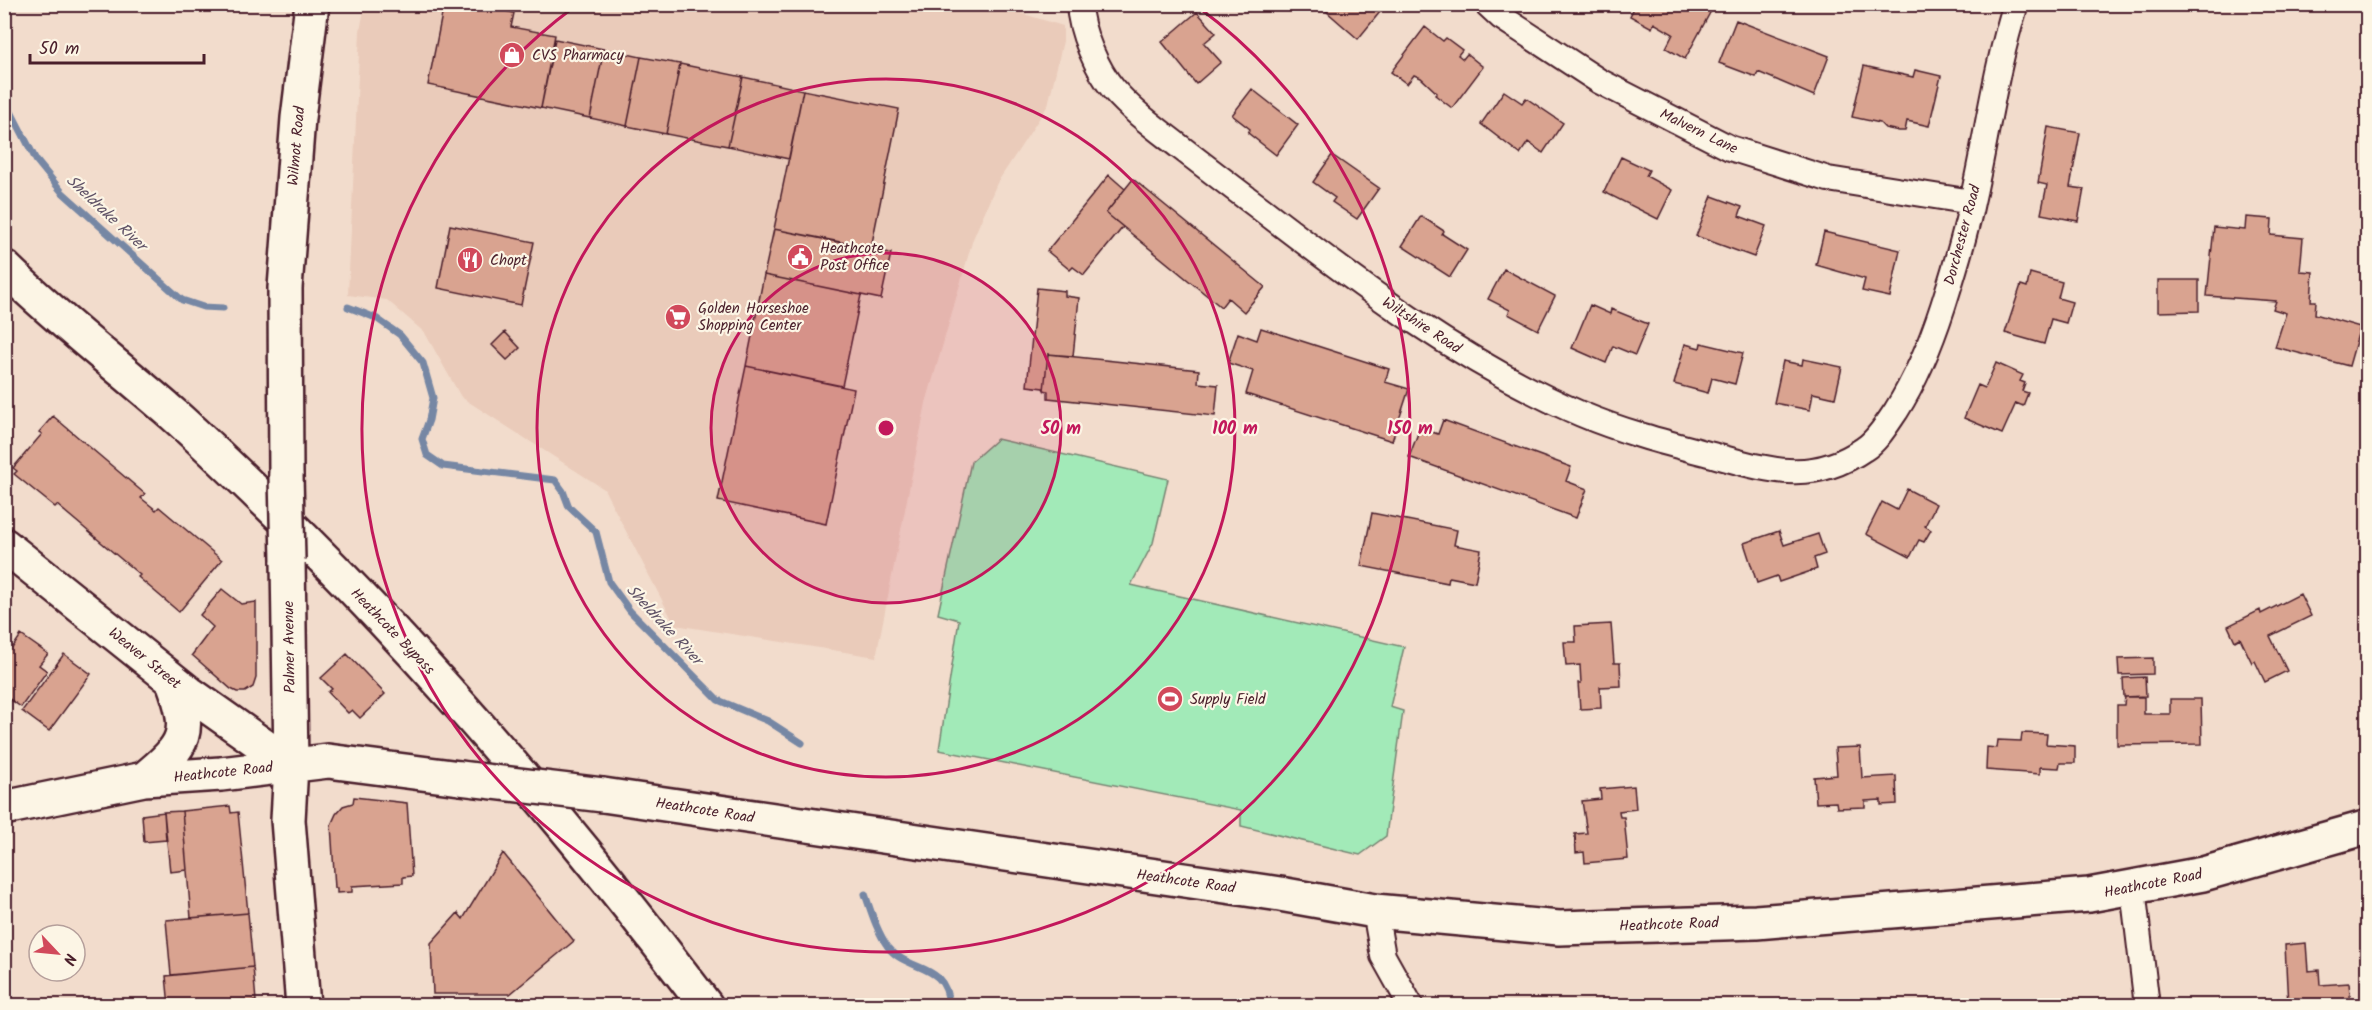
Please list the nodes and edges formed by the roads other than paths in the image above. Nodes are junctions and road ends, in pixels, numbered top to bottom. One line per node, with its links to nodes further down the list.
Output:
1 (312, 4): 8 (street, Wilmot Road)
2 (1079, 4): 10 (street, Wiltshire Road)
3 (1487, 4): 5 (street, Malvern Lane)
4 (2016, 4): 5 (street, Dorchester Road)
5 (1972, 202): 10 (street, Dorchester Road)
6 (4, 267): 9 (street, Heathcote Bypass)
7 (4, 283): 9 (street, Heathcote Bypass)
8 (285, 288): 13 (street, Palmer Avenue, bridge)
9 (36, 297): 20 (street, Heathcote Bypass)
10 (1866, 448)
11 (4, 545): 12 (street, Weaver Street)
12 (172, 681): 13 (street, Weaver Street); 14 (street)
13 (291, 765): 14 (street, Heathcote Road); 18 (street, Heathcote Road, bridge); 19 (street, Palmer Avenue)
14 (144, 779): 15 (street, Heathcote Road)
15 (4, 808)
16 (2367, 827): 17 (street, Heathcote Road)
17 (2133, 889): 18 (street, Heathcote Road); 22 (street)
18 (1375, 911): 21 (street)
19 (303, 1005)
20 (706, 1005)
21 (1411, 1005)
22 (2147, 1005)

